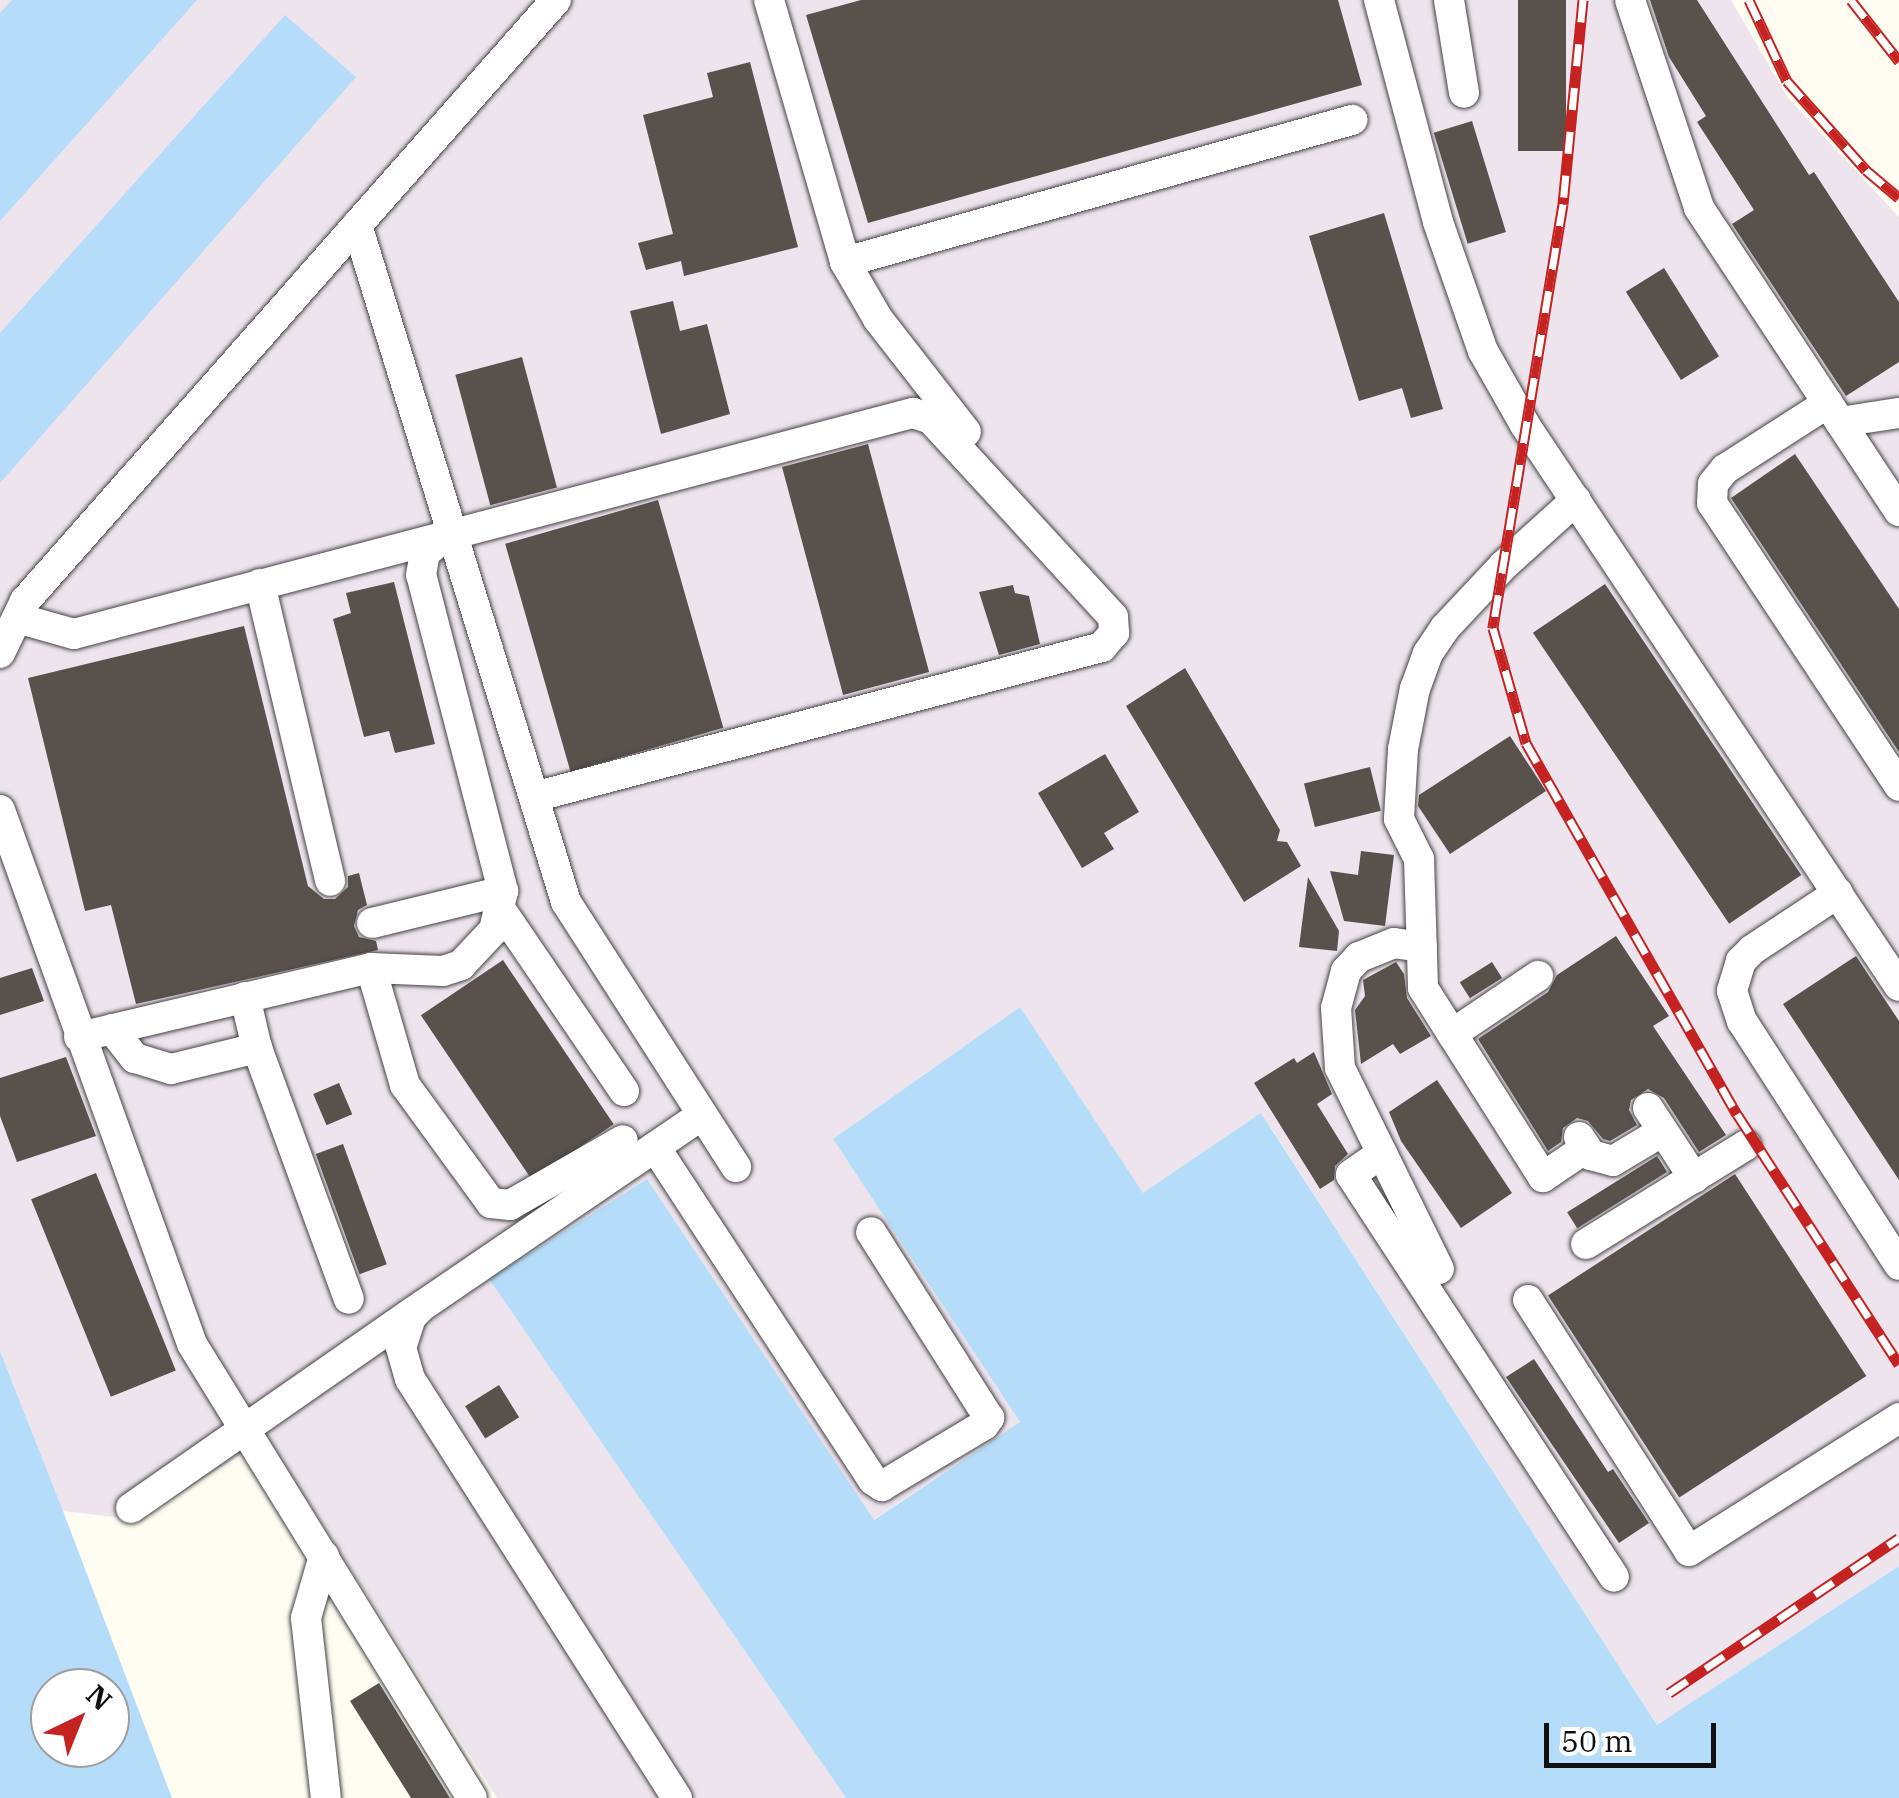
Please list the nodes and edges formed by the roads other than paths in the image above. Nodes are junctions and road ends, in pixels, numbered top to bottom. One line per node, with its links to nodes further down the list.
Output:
1 (556, 0): 12 (lane)
2 (771, 0): 13 (lane)
3 (1378, 0): 16 (lane)
4 (1448, 0): 8 (lane)
5 (1613, 0): 7 (lane)
6 (1630, 0): 7 (lane)
7 (1639, 30): 14 (lane)
8 (1464, 93)
9 (1295, 104): 11 (lane)
10 (1352, 120): 11 (lane)
11 (1303, 134): 13 (lane)
12 (357, 225): 18 (lane); 21 (lane)
13 (845, 262): 19 (lane)
14 (1834, 412): 15 (lane); 17 (lane); 23 (lane)
15 (1899, 413)
16 (1576, 500): 27 (lane); 30 (lane)
17 (1899, 511)
18 (452, 534): 19 (lane); 20 (lane); 24 (lane); 28 (lane)
19 (1042, 536): 24 (lane)
20 (260, 584): 21 (lane); 26 (lane)
21 (16, 618): 22 (lane)
22 (0, 654)
23 (1899, 786)
24 (534, 797): 40 (lane)
25 (0, 810): 37 (lane)
26 (330, 881)
27 (1838, 893): 33 (lane); 49 (lane)
28 (502, 901): 29 (lane); 31 (lane); 39 (lane)
29 (372, 923)
30 (1422, 947): 36 (lane); 44 (lane)
31 (371, 968): 34 (lane); 41 (lane)
32 (1538, 976): 36 (lane)
33 (1899, 986)
34 (244, 998): 35 (lane); 38 (lane)
35 (112, 1029): 37 (lane); 38 (lane)
36 (1452, 1034): 46 (lane)
37 (79, 1036): 55 (lane)
38 (258, 1048): 51 (lane)
39 (624, 1092)
40 (702, 1115): 43 (lane); 45 (lane)
41 (623, 1140)
42 (1746, 1145): 46 (lane)
43 (655, 1147): 47 (lane); 53 (lane)
44 (1382, 1153): 50 (lane); 58 (lane)
45 (736, 1167)
46 (1694, 1178): 48 (lane)
47 (871, 1232)
48 (1586, 1244)
49 (1899, 1266)
50 (1439, 1269)
51 (349, 1300)
52 (1528, 1300): 54 (lane)
53 (422, 1306): 55 (lane); 61 (lane)
54 (1899, 1418)
55 (244, 1426): 56 (lane); 57 (lane)
56 (132, 1508)
57 (324, 1556): 59 (lane); 60 (lane)
58 (1614, 1576)
59 (326, 1798)
60 (472, 1798)
61 (678, 1798)

